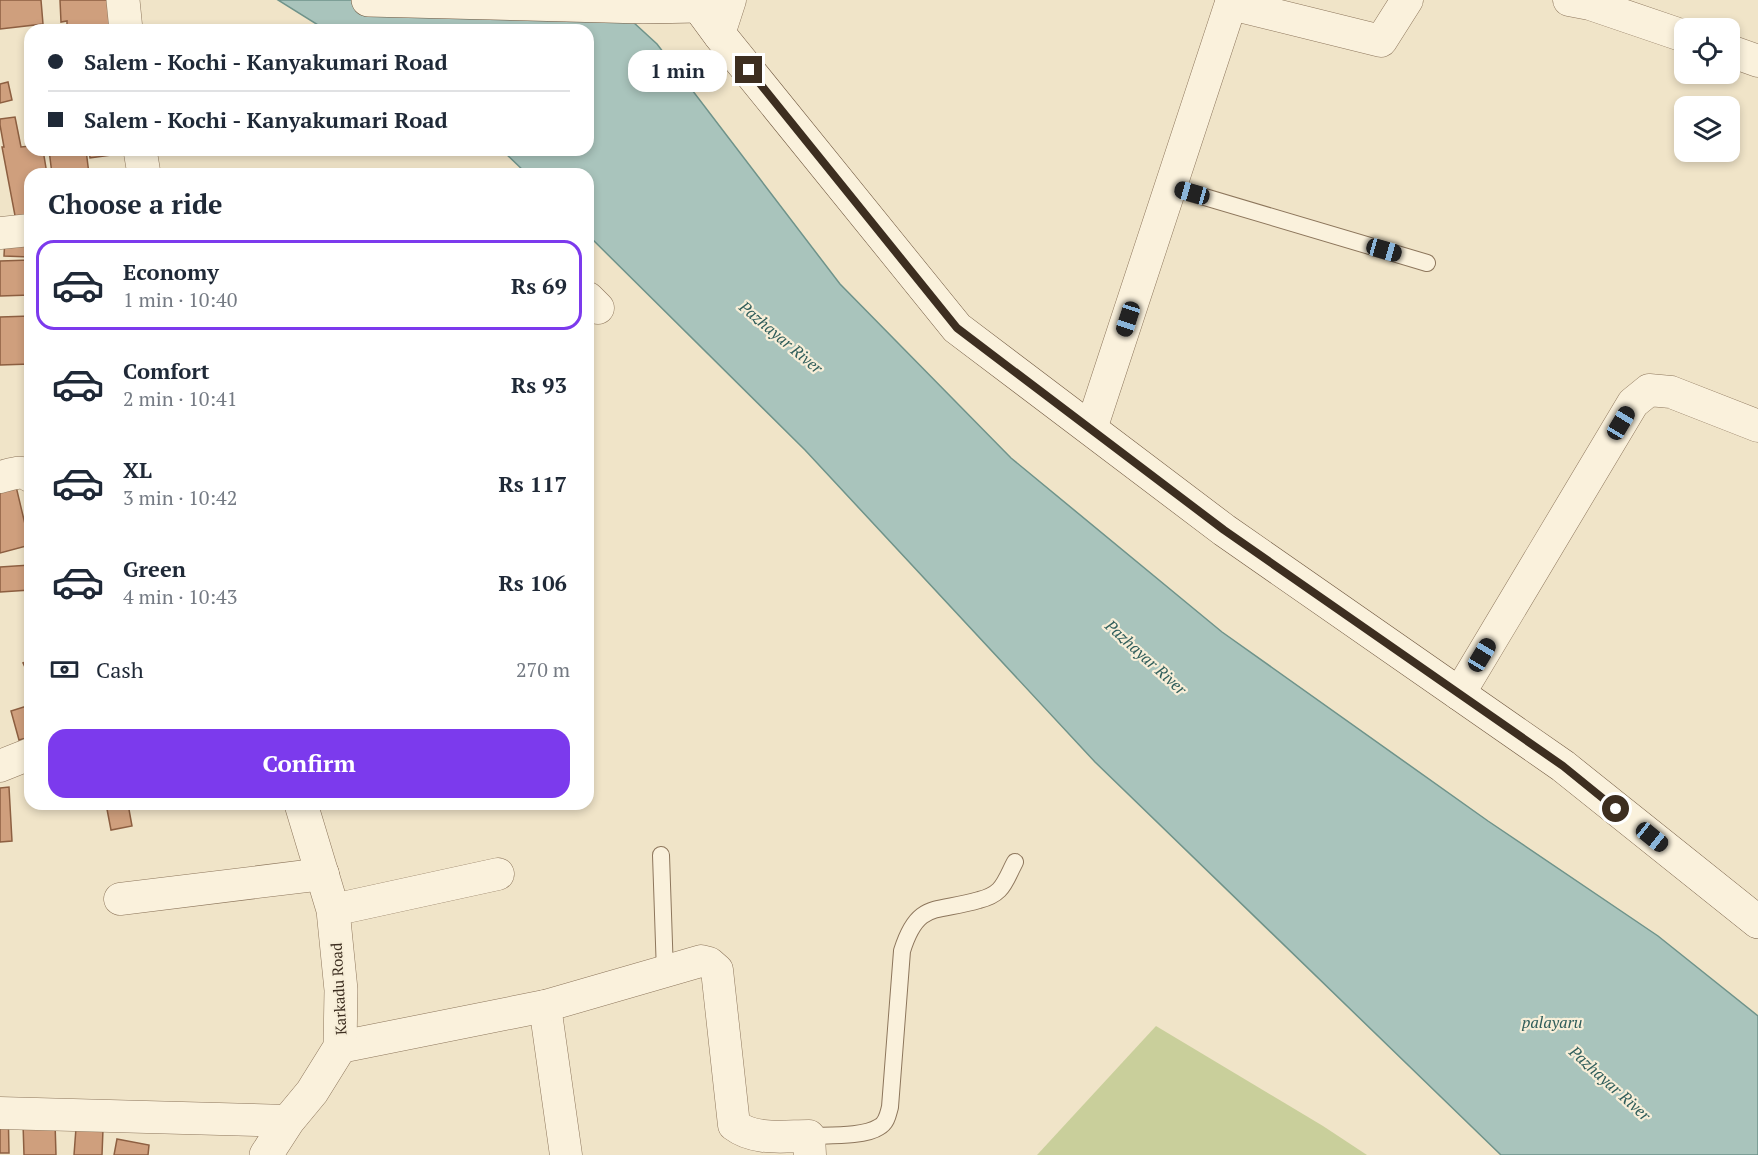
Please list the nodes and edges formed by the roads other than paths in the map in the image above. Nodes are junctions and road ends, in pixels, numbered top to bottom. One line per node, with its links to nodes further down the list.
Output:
1 (123, 0): 7 (main road)
2 (368, 0): 5 (main road)
3 (1407, 0): 6 (street)
4 (1583, 1): 8 (street)
5 (707, 2): 16 (main road)
6 (1231, 2): 11 (street)
7 (125, 24)
8 (1674, 33)
9 (1740, 55): 10 (street)
10 (1758, 61)
11 (1171, 187): 14 (lane); 16 (street)
12 (24, 231): 13 (street)
13 (0, 233)
14 (1427, 263)
15 (1758, 426): 19 (street)
16 (1091, 429): 19 (main road)
17 (24, 473): 18 (street)
18 (0, 477)
19 (1459, 694): 29 (main road)
20 (24, 756): 21 (street)
21 (0, 766)
22 (303, 810): 25 (main road, Karkadu Road)
23 (661, 855): 30 (lane)
24 (1015, 862): 35 (lane)
25 (323, 874): 27 (street); 28 (main road, Karkadu Road)
26 (498, 874): 28 (street)
27 (120, 899)
28 (333, 910): 32 (main road, Karkadu Road)
29 (1758, 922)
30 (664, 973): 31 (street); 35 (street)
31 (545, 1006): 32 (street); 37 (street)
32 (340, 1047): 34 (main road, Karkadu Road)
33 (0, 1113): 34 (street)
34 (288, 1121): 36 (main road, Karkadu Road)
35 (810, 1146)
36 (266, 1155)
37 (566, 1155)

